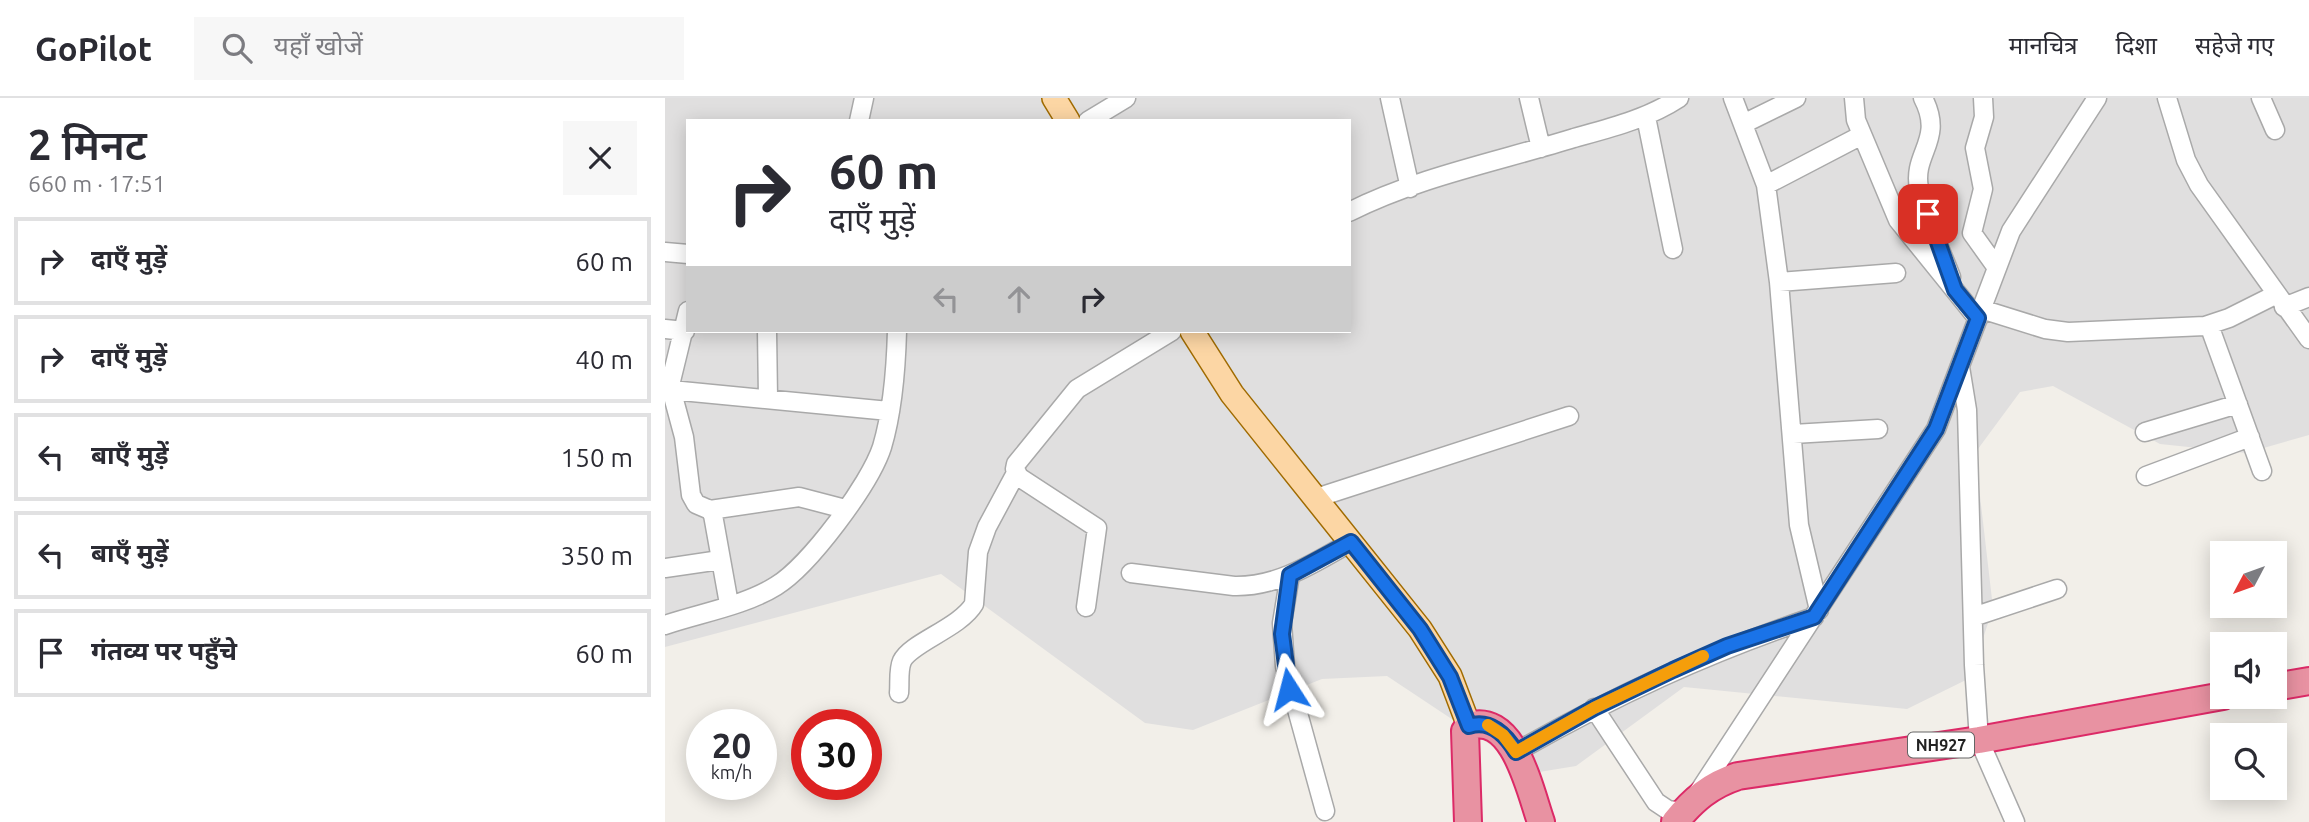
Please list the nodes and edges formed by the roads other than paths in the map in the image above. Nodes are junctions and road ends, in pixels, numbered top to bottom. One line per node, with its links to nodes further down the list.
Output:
1 (864, 98): 16 (street)
2 (1054, 98): 17 (main road)
3 (1126, 98): 18 (street)
4 (1390, 98): 24 (street)
5 (1529, 98): 22 (street)
6 (1679, 98): 15 (street)
7 (1733, 98): 19 (street)
8 (1796, 98): 19 (street)
9 (1854, 98): 21 (street)
10 (1923, 98): 32 (street)
11 (1983, 98): 29 (street)
12 (2097, 98): 29 (street)
13 (2167, 98): 34 (street)
14 (2261, 98): 20 (street)
15 (1646, 117): 22 (street); 26 (street)
16 (859, 119)
17 (1067, 119)
18 (1091, 119)
19 (1743, 124): 23 (street)
20 (2275, 131)
21 (1862, 135): 23 (street); 32 (street)
22 (1541, 148): 24 (street)
23 (1766, 185): 31 (street)
24 (1410, 188): 25 (street)
25 (1351, 211)
26 (1673, 249)
27 (665, 252): 28 (street)
28 (686, 254)
29 (1997, 268): 35 (street)
30 (1896, 273): 31 (street)
31 (1779, 282): 53 (street)
32 (1955, 290): 35 (street)
33 (2309, 297): 34 (street)
34 (2279, 301): 37 (street); 44 (street)
35 (1980, 314): 37 (street); 45 (street)
36 (686, 324): 39 (street)
37 (2209, 325): 48 (street)
38 (665, 329): 39 (street)
39 (685, 331): 46 (street)
40 (767, 333): 47 (street)
41 (897, 333): 49 (street)
42 (1170, 333): 56 (street)
43 (1193, 333): 58 (main road)
44 (2309, 339)
45 (1960, 367): 69 (street); 70 (street)
46 (671, 390): 47 (street); 60 (street)
47 (768, 398): 49 (street)
48 (2238, 404): 52 (street); 54 (street)
49 (889, 411): 59 (street)
50 (1569, 416): 58 (street)
51 (1878, 429): 53 (street)
52 (2145, 432)
53 (1793, 434): 69 (street)
54 (2249, 437): 55 (street); 57 (street)
55 (2262, 471)
56 (1016, 473): 68 (street); 74 (street)
57 (2145, 476)
58 (1316, 498): 61 (main road)
59 (845, 509): 60 (street); 67 (street)
60 (710, 510): 62 (street)
61 (1351, 542): 65 (street); 77 (main road)
62 (720, 560): 63 (street); 67 (street)
63 (665, 568)
64 (1131, 573): 65 (street)
65 (1290, 575): 80 (street)
66 (2057, 589): 70 (street)
67 (729, 604): 71 (street)
68 (1086, 607)
69 (1816, 613): 76 (street); 81 (street)
70 (1972, 617): 78 (street)
71 (665, 625)
72 (2309, 681): 73 (highway)
73 (2287, 685)
74 (899, 694)
75 (2210, 698): 78 (highway, NH927)
76 (1594, 708): 79 (street); 81 (street)
77 (1469, 726): 79 (highway); 82 (highway)
78 (1979, 740): 81 (highway, NH927); 84 (street)
79 (1516, 752): 83 (highway)
80 (1325, 811)
81 (1684, 811)
82 (1468, 822)
83 (1541, 822)
84 (2015, 822)

